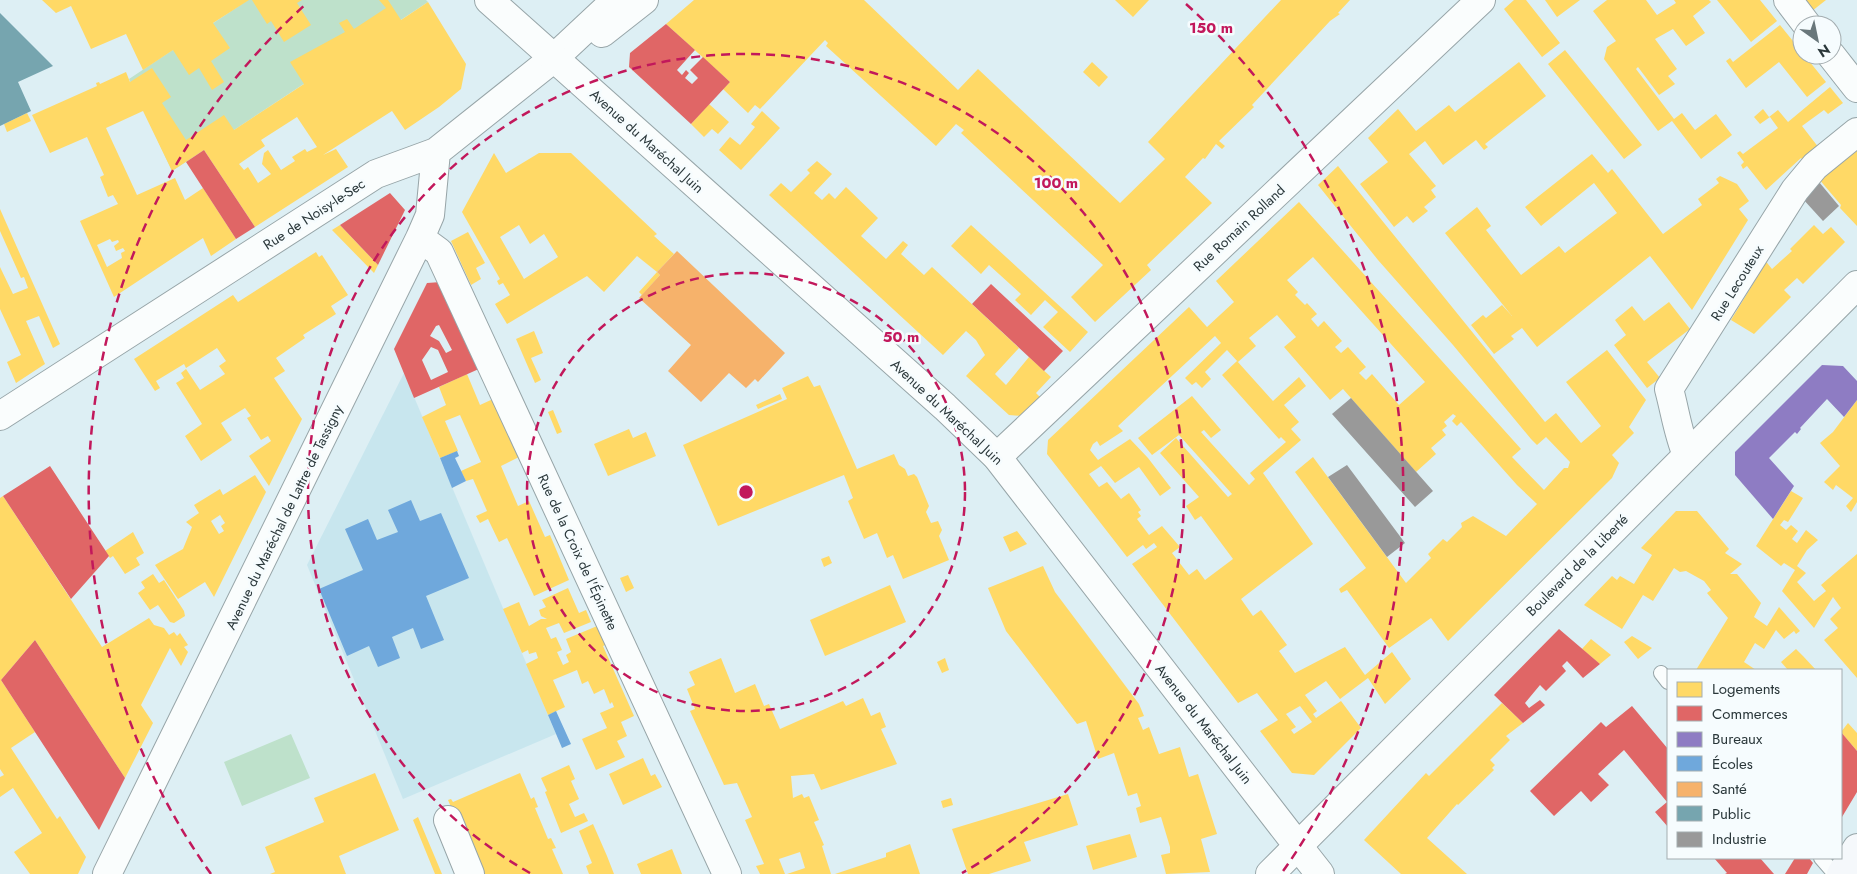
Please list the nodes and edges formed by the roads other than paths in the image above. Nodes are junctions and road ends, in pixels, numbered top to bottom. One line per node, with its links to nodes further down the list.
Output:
1 (489, 0): 7 (street, Avenue du Maréchal Juin)
2 (616, 0): 7 (street, Rue de Noisy-le-Sec)
3 (644, 0): 7 (street)
4 (1481, 0): 16 (street, Rue Romain Rolland)
5 (1788, 0): 6 (street)
6 (1799, 15)
7 (554, 58): 11 (street, Rue de Noisy-le-Sec); 16 (street, Avenue du Maréchal Juin)
8 (1839, 65): 9 (street)
9 (1857, 88)
10 (1857, 132): 15 (street, Rue Lecouteux)
11 (436, 152): 12 (street, Avenue du Maréchal de Lattre de Tassigny); 14 (street, Rue de Noisy-le-Sec)
12 (420, 238): 21 (street, Avenue du Maréchal de Lattre de Tassigny); 23 (street, Rue de la Croix de l'Épinette)
13 (1857, 285): 15 (street, Boulevard de la Liberté)
14 (0, 416)
15 (1687, 455): 18 (street, Boulevard de la Liberté)
16 (997, 456): 18 (street, Avenue du Maréchal Juin)
17 (448, 820): 22 (street)
18 (1298, 846): 24 (street, Boulevard de la Liberté); 25 (street, Avenue du Maréchal Juin)
19 (1857, 848): 27 (main road)
20 (1822, 859): 26 (lane)
21 (107, 874)
22 (470, 874)
23 (728, 874)
24 (1270, 874)
25 (1320, 874)
26 (1835, 874)
27 (1841, 874)

